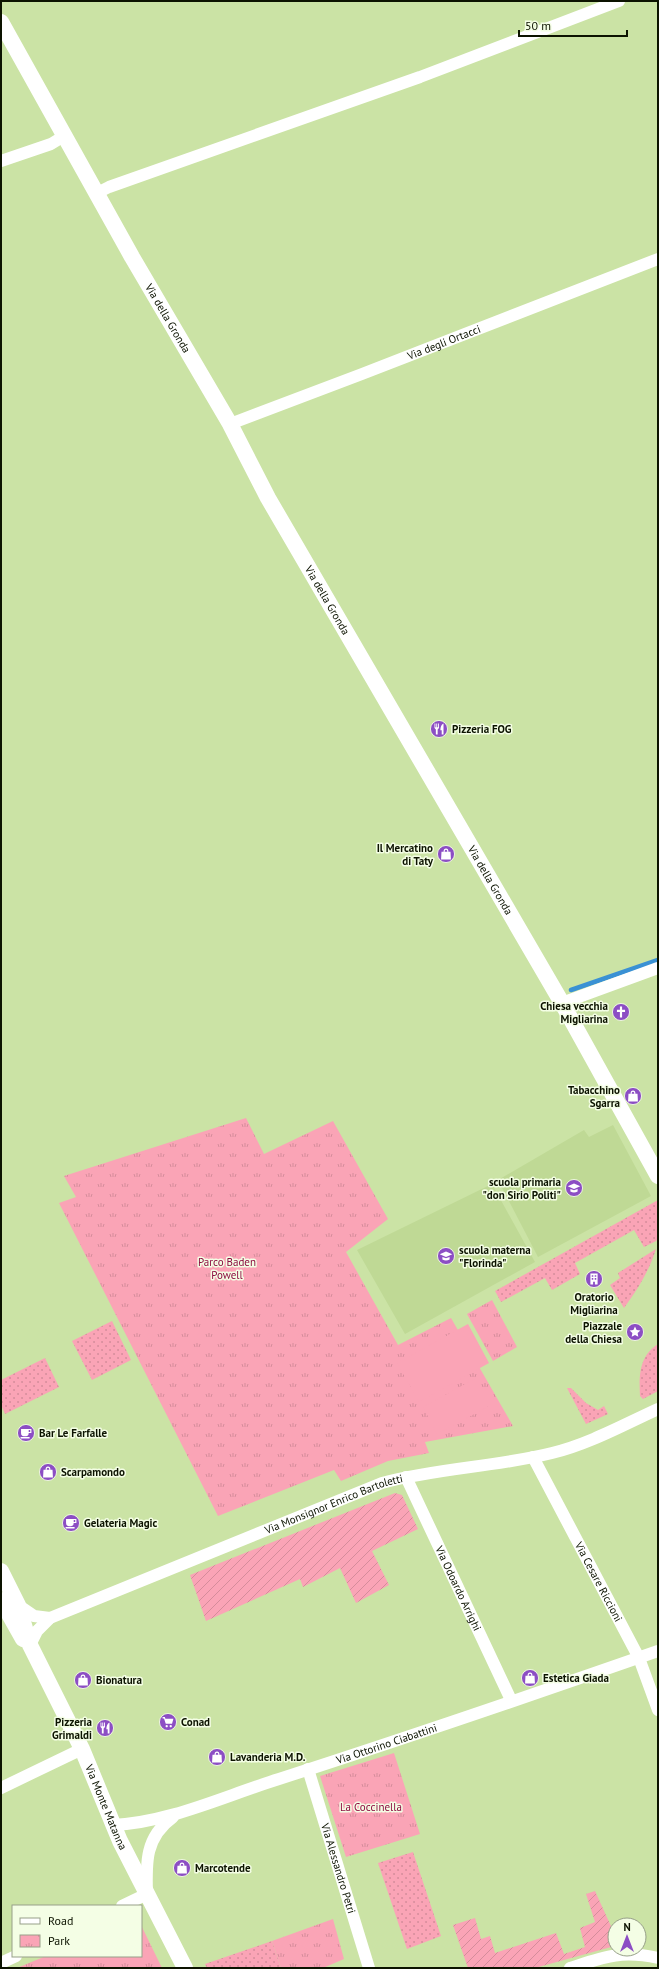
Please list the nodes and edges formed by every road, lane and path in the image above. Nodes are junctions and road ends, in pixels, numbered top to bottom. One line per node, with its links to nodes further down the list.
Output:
1 (619, 1): 5 (street)
2 (1, 22): 3 (street, Via della Gronda)
3 (64, 136): 4 (street); 5 (street, Via della Gronda)
4 (1, 161)
5 (97, 193): 7 (street, Via della Gronda)
6 (658, 259): 7 (street, Via degli Ortacci)
7 (230, 424): 9 (street, Via della Gronda)
8 (658, 968): 9 (street)
9 (562, 1003): 10 (street, Via della Gronda)
10 (658, 1176)
11 (658, 1409): 12 (street, Via Monsignor Enrico Bartoletti)
12 (533, 1457): 13 (street, Via Monsignor Enrico Bartoletti); 19 (street, Via Cesare Riccioni)
13 (406, 1477): 16 (street, Via Monsignor Enrico Bartoletti); 20 (street, Via Odoardo Arrighi)
14 (1, 1571): 15 (street, Via Monte Matanna)
15 (6, 1604): 16 (street); 17 (street, Via Monte Matanna)
16 (50, 1618): 17 (street, Via Monsignor Enrico Bartoletti)
17 (30, 1645): 22 (street, Via Monte Matanna)
18 (658, 1651): 19 (street, Via Ottorino Ciabattini)
19 (640, 1658): 20 (street, Via Ottorino Ciabattini); 21 (street, Via Cesare Riccioni)
20 (511, 1700): 23 (street, Via Ottorino Ciabattini)
21 (658, 1710)
22 (82, 1749): 24 (street); 26 (street, Via Monte Matanna)
23 (308, 1769): 25 (street, Via Ottorino Ciabattini); 33 (street, Via Alessandro Petri)
24 (1, 1788)
25 (175, 1816): 26 (street, Via Ottorino Ciabattini); 27 (street)
26 (113, 1825): 27 (street, Via Monte Matanna)
27 (148, 1894): 28 (street); 32 (street, Via Monte Matanna)
28 (124, 1905)
29 (14, 1957): 31 (street)
30 (658, 1958): 34 (street)
31 (1, 1963)
32 (185, 1968)
33 (369, 1968)
34 (570, 1968)

